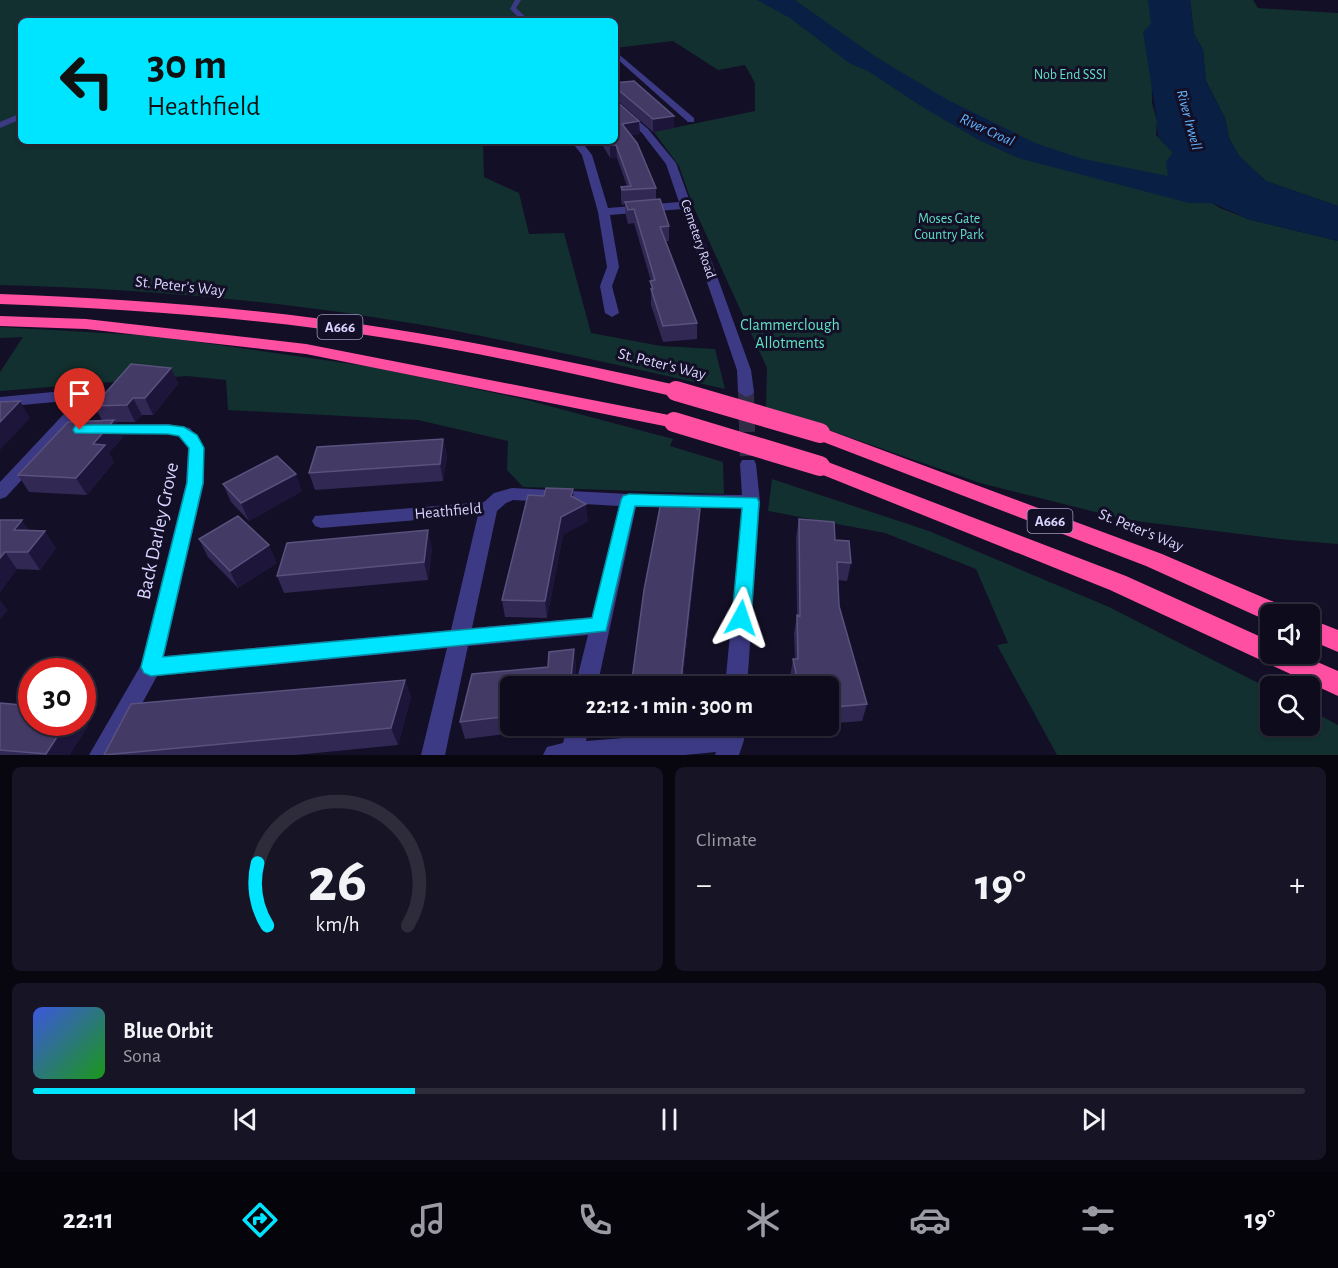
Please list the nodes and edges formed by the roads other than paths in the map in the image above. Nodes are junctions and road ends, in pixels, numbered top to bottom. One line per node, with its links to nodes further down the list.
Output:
1 (518, 0): 2 (street)
2 (523, 18)
3 (618, 55): 4 (street)
4 (651, 85): 5 (street); 8 (street)
5 (639, 87)
6 (618, 107): 11 (street, Cemetery Road)
7 (18, 117): 9 (street)
8 (691, 120)
9 (0, 125)
10 (578, 144): 12 (street)
11 (687, 205): 12 (street); 16 (street, Cemetery Road)
12 (604, 212): 14 (street)
13 (0, 299): 25 (highway, St. Peter's Way / A666, bridge)
14 (612, 313)
15 (0, 321): 30 (highway, A666, bridge)
16 (746, 393)
17 (0, 402): 18 (street)
18 (58, 430): 20 (street); 32 (street, Back Darley Grove)
19 (748, 464): 22 (street)
20 (0, 493)
21 (629, 500): 22 (street, Heathfield); 23 (street, Heathfield); 26 (street)
22 (751, 502): 34 (street)
23 (489, 508): 24 (street, Heathfield); 28 (street)
24 (321, 521)
25 (1260, 607)
26 (600, 626): 28 (street); 33 (street)
27 (1320, 633): 29 (highway)
28 (461, 638): 32 (street); 40 (street)
29 (1338, 641)
30 (1260, 648)
31 (1295, 664): 35 (highway, A666)
32 (151, 667): 39 (street, Back Darley Grove)
33 (589, 676)
34 (737, 676)
35 (1338, 684)
36 (573, 736): 38 (street)
37 (730, 740): 38 (street)
38 (564, 754)
39 (101, 755)
40 (433, 755)

